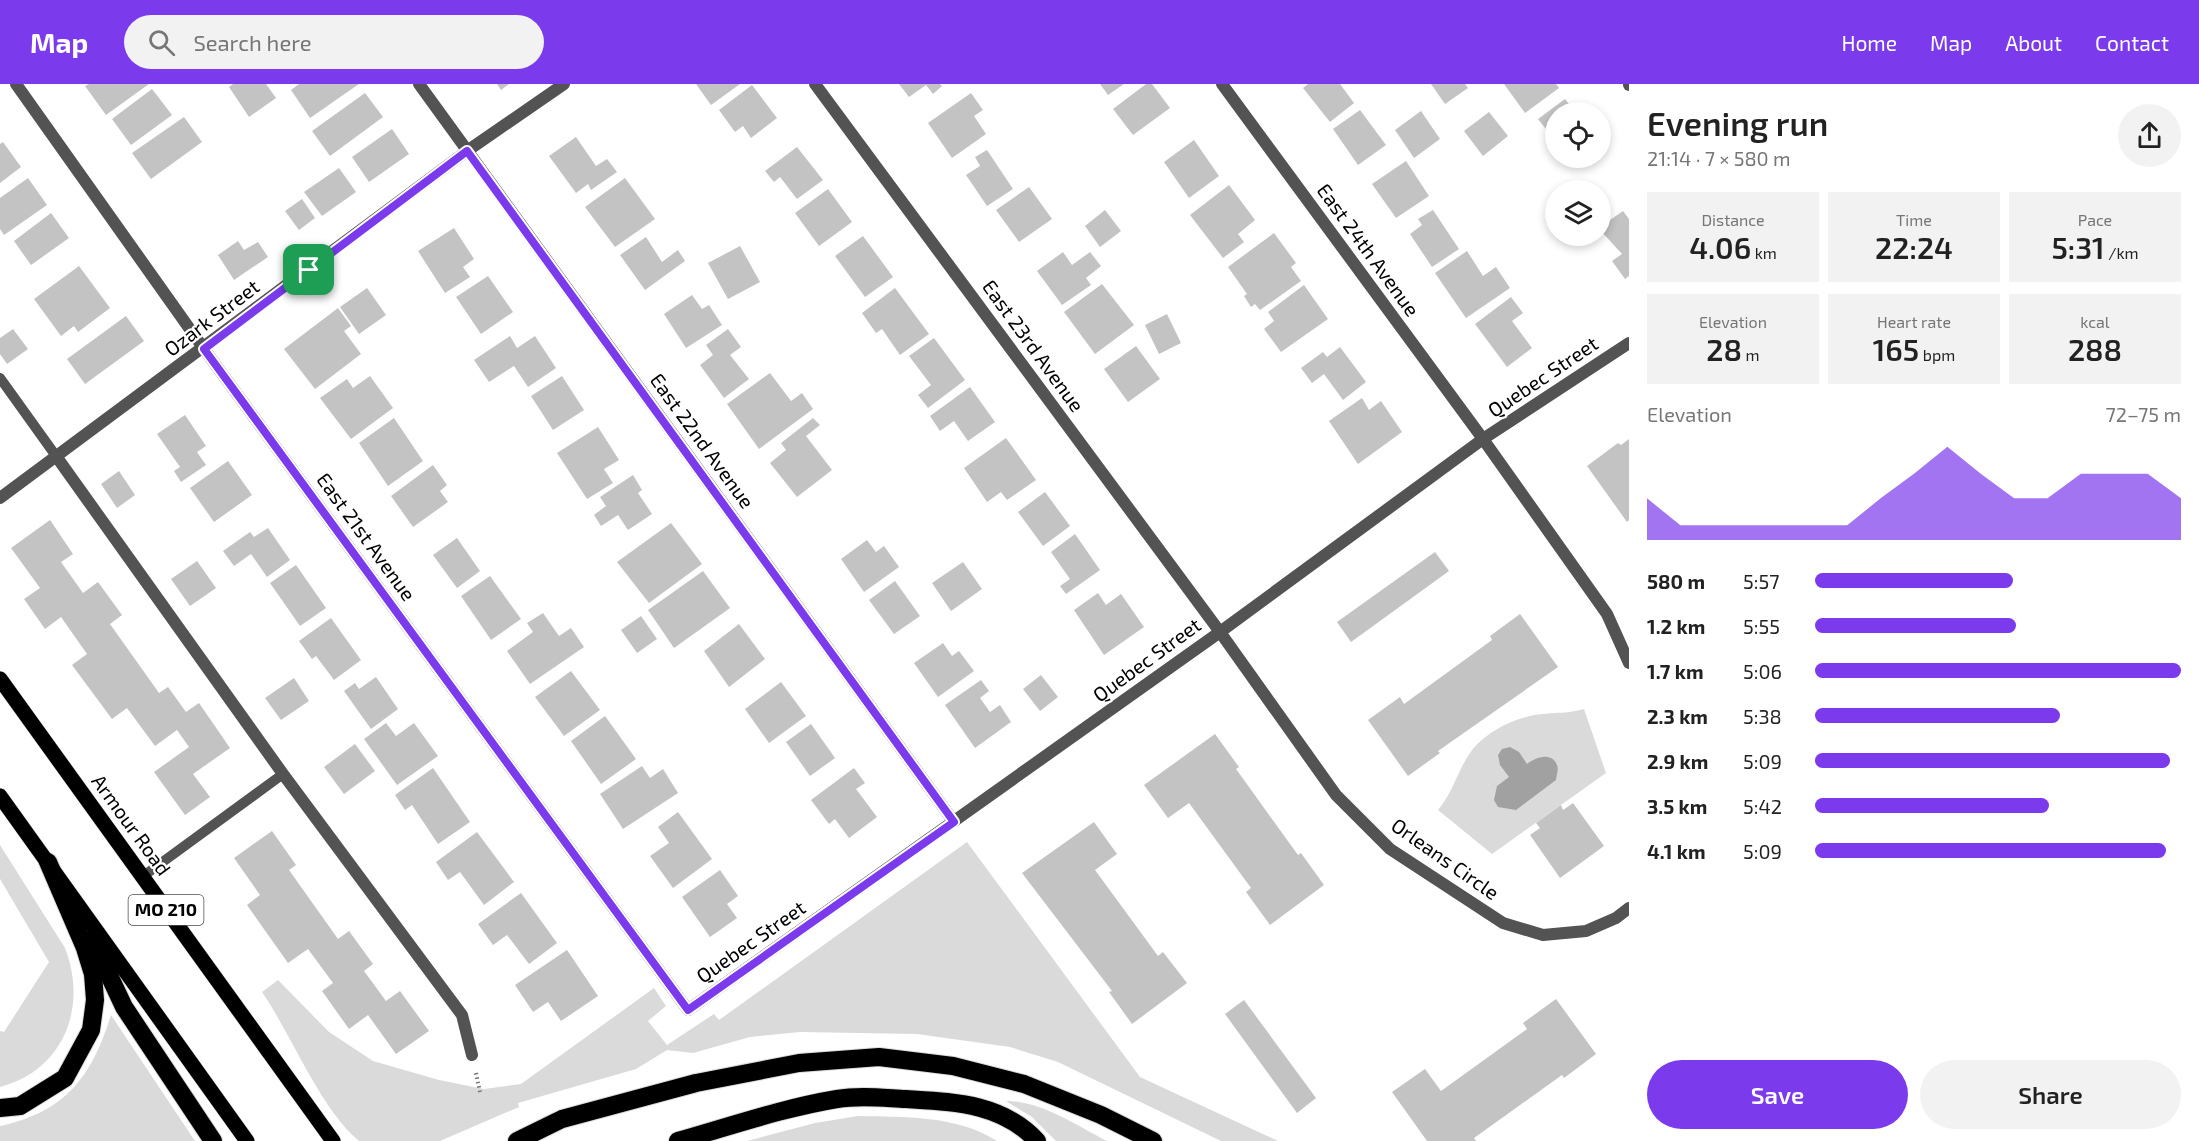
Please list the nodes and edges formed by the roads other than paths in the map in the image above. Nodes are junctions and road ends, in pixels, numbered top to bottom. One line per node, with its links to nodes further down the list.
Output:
1 (16, 84): 8 (street, East 21st Avenue)
2 (419, 84): 6 (street, East 22nd Avenue)
3 (564, 84): 6 (street, Ozark Street)
4 (815, 84): 13 (street, East 23rd Avenue)
5 (1222, 84): 10 (street, East 24th Avenue)
6 (467, 151): 8 (street, Ozark Street); 18 (street, East 22nd Avenue)
7 (1629, 343): 10 (street, Quebec Street)
8 (204, 349): 11 (street, Ozark Street); 23 (street, East 21st Avenue)
9 (0, 378): 11 (lane)
10 (1483, 439): 13 (street, Quebec Street); 14 (street)
11 (56, 456): 12 (street, Ozark Street); 16 (street)
12 (0, 498)
13 (1220, 632): 18 (street, Quebec Street); 22 (street, Orleans Circle)
14 (1629, 663)
15 (0, 679): 20 (main road, Armour Road / MO 210)
16 (283, 774): 20 (lane); 24 (street)
17 (0, 796): 19 (main road)
18 (954, 822): 23 (street, Quebec Street)
19 (48, 862): 21 (main road); 25 (highway)
20 (142, 877): 28 (main road, Armour Road / MO 210)
21 (74, 900): 26 (highway); 27 (main road)
22 (1629, 908)
23 (688, 1010)
24 (472, 1055)
25 (0, 1108)
26 (213, 1141)
27 (247, 1141)
28 (333, 1141)
29 (517, 1141): 32 (highway)
30 (678, 1141): 31 (highway)
31 (1037, 1141)
32 (1153, 1141)

